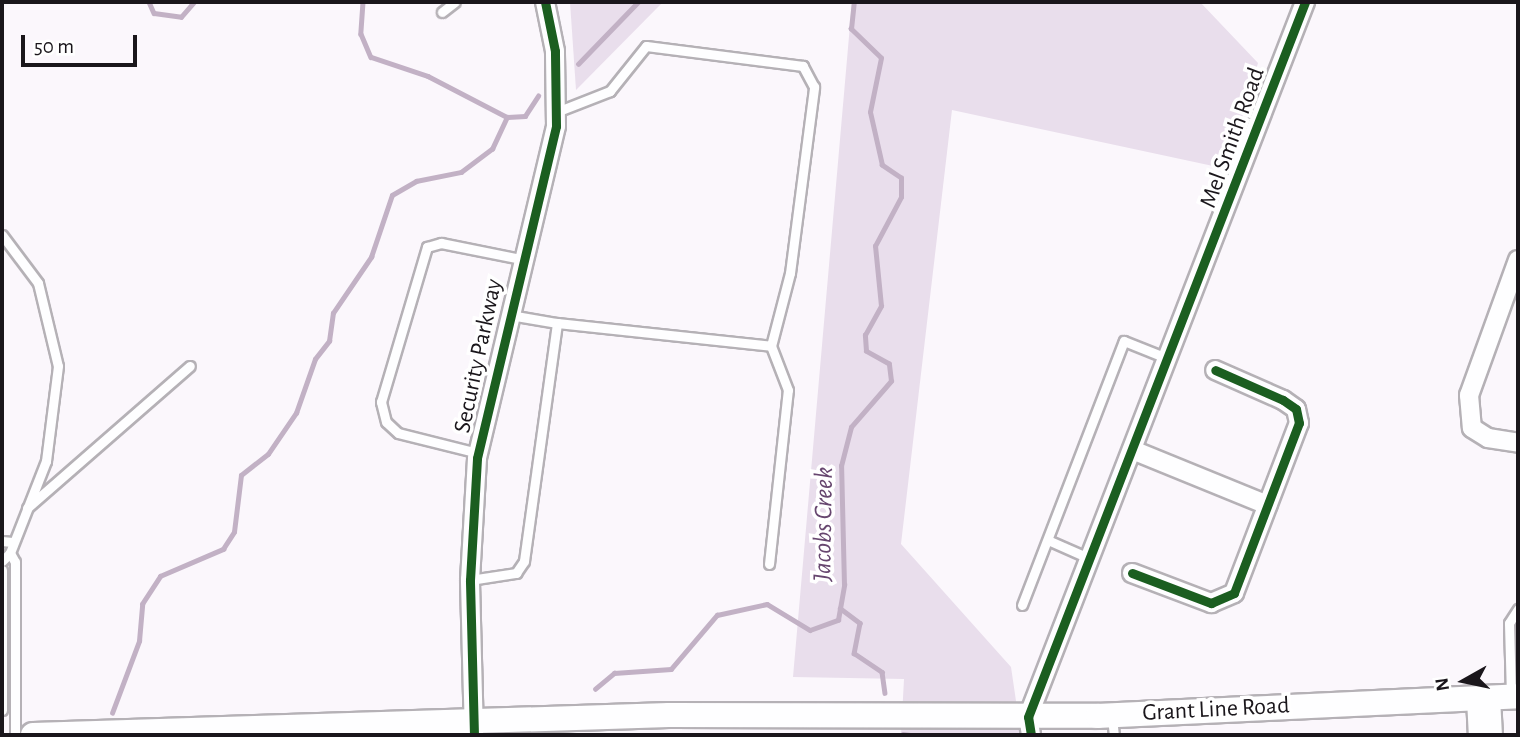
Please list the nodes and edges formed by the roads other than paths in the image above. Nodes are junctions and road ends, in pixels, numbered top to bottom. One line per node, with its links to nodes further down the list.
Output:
1 (455, 2): 4 (lane)
2 (545, 2): 5 (street, Security Parkway)
3 (1305, 2): 12 (street, Mel Smith Road)
4 (442, 12)
5 (556, 112): 7 (street, Security Parkway); 11 (lane)
6 (2, 235): 19 (lane)
7 (521, 259): 9 (street, Security Parkway); 17 (lane)
8 (1518, 260): 15 (street)
9 (507, 315): 10 (lane); 17 (street, Security Parkway)
10 (557, 323): 11 (lane); 29 (lane)
11 (771, 346): 26 (lane)
12 (1170, 359): 16 (street, Mel Smith Road); 21 (lane)
13 (190, 366): 19 (lane)
14 (1214, 370): 18 (street)
15 (1518, 443)
16 (1135, 451): 18 (street); 24 (street, Mel Smith Road)
17 (478, 453): 29 (street, Security Parkway)
18 (1267, 505): 28 (street)
19 (26, 509): 22 (lane)
20 (2, 541): 22 (lane)
21 (1050, 541): 24 (lane); 30 (lane)
22 (12, 542): 23 (lane)
23 (10, 553): 25 (lane); 37 (lane)
24 (1093, 560): 35 (street, Mel Smith Road)
25 (2, 561)
26 (768, 564)
27 (2, 570): 33 (lane)
28 (1132, 573)
29 (470, 580): 36 (street, Security Parkway)
30 (1022, 605)
31 (1518, 608): 32 (lane)
32 (1499, 697): 34 (main road, Grant Line Road); 39 (street); 40 (street)
33 (2, 710)
34 (1113, 725): 35 (main road, Grant Line Road)
35 (1029, 726): 36 (main road, Grant Line Road)
36 (475, 729): 38 (main road, Grant Line Road)
37 (15, 735)
38 (33, 735)
39 (1478, 735)
40 (1493, 735)

